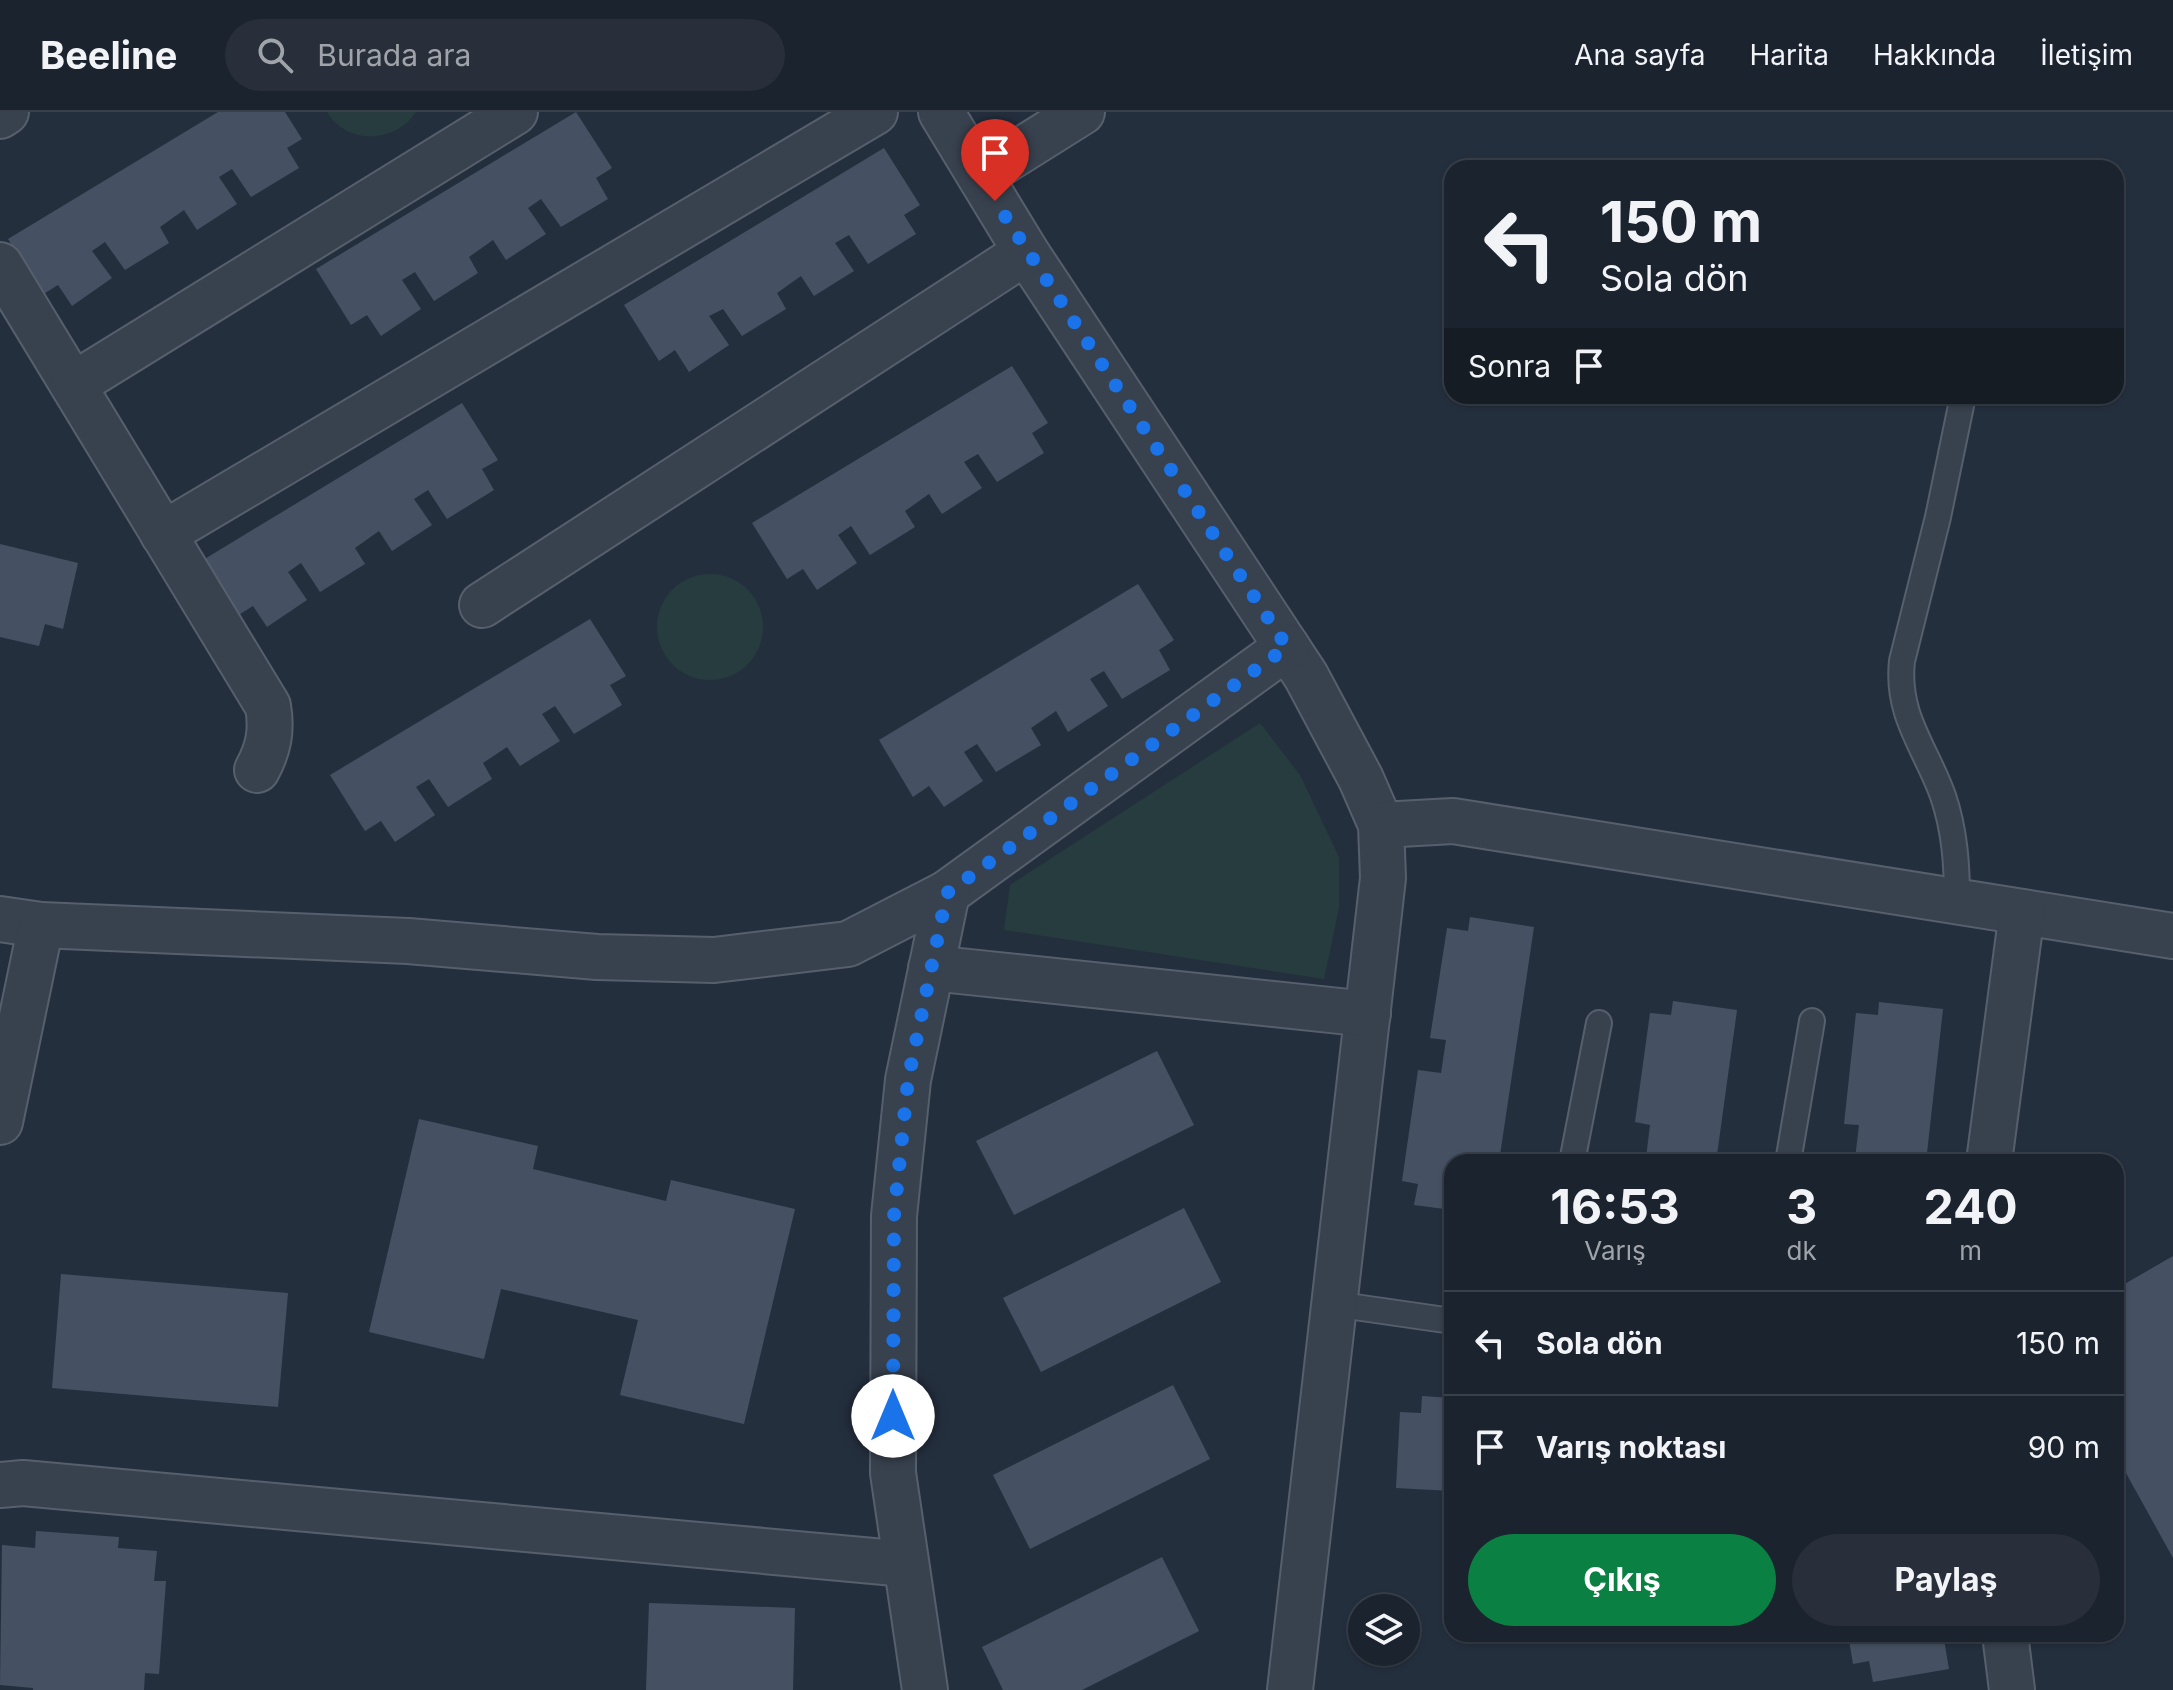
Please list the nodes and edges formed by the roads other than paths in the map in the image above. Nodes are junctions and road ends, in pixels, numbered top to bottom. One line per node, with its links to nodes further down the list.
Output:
1 (6, 112): 6 (street)
2 (515, 112): 10 (street)
3 (875, 112): 12 (street)
4 (941, 112): 7 (street)
5 (1082, 112): 7 (street)
6 (0, 116)
7 (980, 176): 8 (street)
8 (1026, 252): 13 (street); 14 (street)
9 (0, 265): 10 (street)
10 (73, 385): 12 (street)
11 (1961, 404): 18 (lane)
12 (163, 534): 15 (street)
13 (482, 605)
14 (1287, 647): 16 (street); 17 (street)
15 (257, 770)
16 (1381, 825): 18 (street); 23 (street)
17 (947, 893): 20 (street); 22 (street)
18 (1957, 901): 19 (street)
19 (2022, 912): 21 (street); 29 (street)
20 (20, 922): 26 (street)
21 (2173, 936)
22 (931, 968): 23 (street); 33 (street)
23 (1368, 1014): 30 (street)
24 (1812, 1021): 28 (lane)
25 (1599, 1023): 27 (lane)
26 (0, 1122)
27 (1574, 1154)
28 (1789, 1154)
29 (1990, 1154)
30 (1334, 1304): 31 (lane); 36 (street)
31 (1444, 1320)
32 (0, 1485): 33 (street)
33 (906, 1564): 35 (street)
34 (2006, 1642): 37 (street)
35 (925, 1690)
36 (1290, 1690)
37 (2012, 1690)

